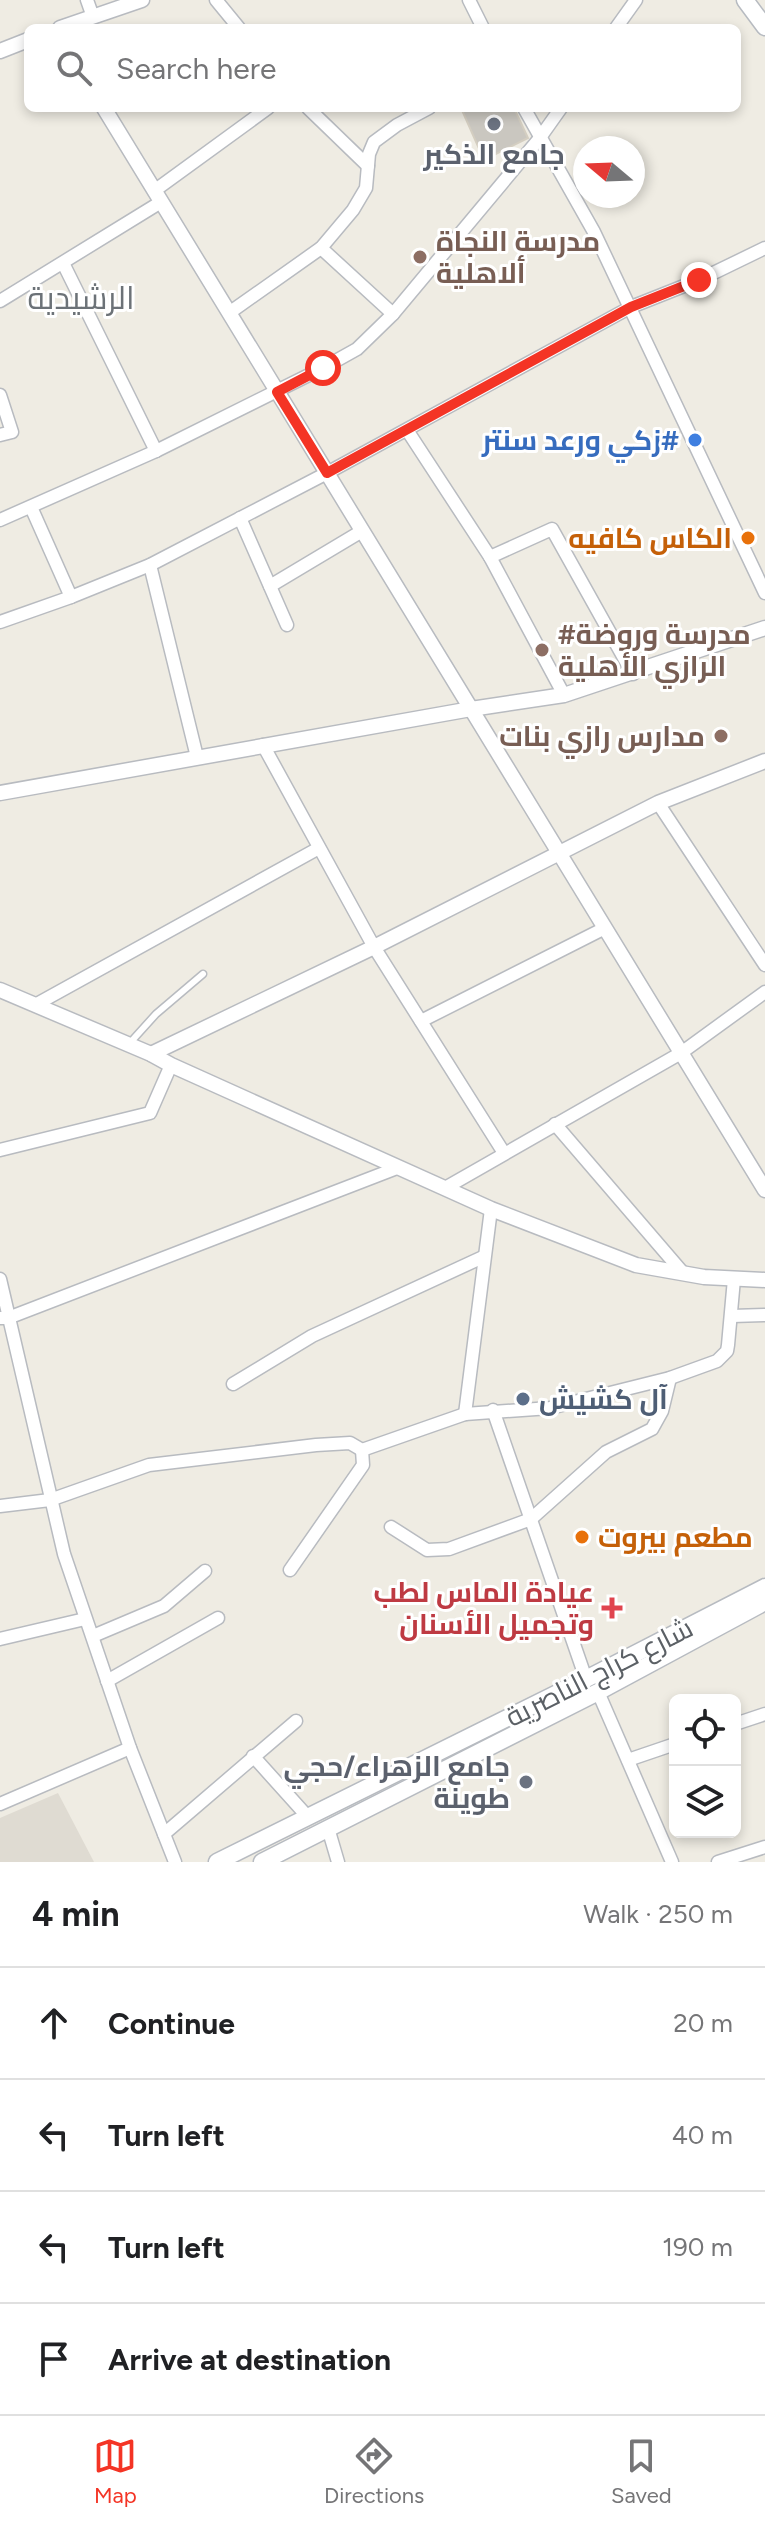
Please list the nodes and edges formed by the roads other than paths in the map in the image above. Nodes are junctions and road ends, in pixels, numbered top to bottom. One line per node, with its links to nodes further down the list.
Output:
1 (87, 0): 7 (street)
2 (142, 0): 7 (street)
3 (216, 0): 9 (street)
4 (469, 0): 10 (street)
5 (636, 0): 11 (street)
6 (745, 0): 12 (main road)
7 (93, 17): 8 (street)
8 (72, 24)
9 (236, 24)
10 (481, 24)
11 (619, 24)
12 (765, 27)
13 (24, 42): 14 (street)
14 (0, 51)
15 (106, 112): 23 (street)
16 (263, 112): 23 (street)
17 (312, 112): 22 (street)
18 (421, 112): 22 (street)
19 (526, 112): 21 (street)
20 (558, 112): 21 (street)
21 (539, 139): 28 (street); 30 (street)
22 (368, 166): 24 (street)
23 (158, 196): 26 (street); 29 (street)
24 (321, 248): 29 (street); 30 (street)
25 (765, 248): 28 (street)
26 (63, 263): 27 (street); 35 (street)
27 (0, 301)
28 (631, 307): 33 (street); 44 (street)
29 (229, 313): 31 (street)
30 (393, 314): 31 (street)
31 (277, 392): 35 (street); 36 (street)
32 (0, 395): 34 (street)
33 (407, 430): 36 (street); 41 (street)
34 (0, 435)
35 (156, 451): 37 (street)
36 (327, 473): 38 (street); 40 (street)
37 (31, 507): 39 (street); 45 (street)
38 (240, 518): 42 (street); 43 (street)
39 (0, 520)
40 (362, 531): 43 (street); 51 (street)
41 (490, 557): 49 (street); 50 (street)
42 (150, 565): 45 (street); 53 (street)
43 (270, 586): 47 (street)
44 (765, 593)
45 (71, 597): 46 (street)
46 (0, 622)
47 (287, 625)
48 (765, 628): 49 (street)
49 (633, 674): 50 (street)
50 (564, 695): 51 (street)
51 (471, 709): 52 (street); 58 (street)
52 (263, 745): 53 (street); 57 (street)
53 (197, 757): 55 (street)
54 (765, 761): 56 (street)
55 (0, 793)
56 (658, 803): 58 (street); 61 (street)
57 (319, 848): 60 (street); 65 (street)
58 (559, 853): 59 (street); 60 (street)
59 (605, 928): 66 (street); 68 (street)
60 (374, 947): 66 (street); 69 (street)
61 (765, 965)
62 (203, 974): 67 (lane)
63 (0, 990): 65 (street)
64 (765, 992): 68 (street)
65 (35, 1005): 67 (street)
66 (421, 1021): 73 (street)
67 (128, 1045): 69 (street)
68 (681, 1053): 71 (street); 76 (street)
69 (151, 1054): 70 (street)
70 (171, 1065): 72 (street); 74 (street)
71 (555, 1124): 73 (street); 79 (street)
72 (0, 1150)
73 (504, 1153): 75 (street)
74 (397, 1168): 75 (street); 85 (street)
75 (445, 1188): 77 (street)
76 (765, 1190)
77 (491, 1209): 78 (street); 79 (street)
78 (483, 1257): 87 (street); 89 (street)
79 (683, 1273): 81 (street)
80 (0, 1279): 85 (street)
81 (734, 1279): 82 (street); 84 (street)
82 (765, 1280)
83 (765, 1315): 84 (street)
84 (732, 1316): 86 (street)
85 (4, 1318): 91 (street)
86 (670, 1378): 88 (street); 93 (street)
87 (233, 1384)
88 (493, 1410): 89 (street); 93 (street)
89 (465, 1414): 90 (street)
90 (362, 1450): 91 (street); 95 (street)
91 (50, 1500): 92 (street); 100 (street)
92 (0, 1506)
93 (531, 1519): 94 (street); 103 (street)
94 (391, 1527)
95 (290, 1570)
96 (205, 1571): 101 (street)
97 (765, 1587): 103 (main road, شارع كراج الناصرية)
98 (765, 1602): 105 (main road, شارع كراج الناصرية)
99 (218, 1618): 104 (street)
100 (85, 1619): 101 (street); 102 (street)
101 (93, 1636): 104 (street)
102 (0, 1639)
103 (586, 1679): 114 (main road, شارع كراج الناصرية)
104 (107, 1681): 110 (street)
105 (598, 1692): 112 (street); 115 (main road, شارع كراج الناصرية)
106 (765, 1714): 108 (street)
107 (296, 1721): 111 (street)
108 (741, 1722)
109 (669, 1746): 112 (street)
110 (130, 1748): 113 (street); 116 (street)
111 (253, 1756): 114 (street); 116 (street)
112 (628, 1760): 122 (street)
113 (0, 1804)
114 (307, 1816): 119 (main road, شارع كراج الناصرية)
115 (328, 1828): 120 (main road, شارع كراج الناصرية); 121 (street)
116 (164, 1834): 118 (street)
117 (765, 1847): 123 (street)
118 (175, 1862)
119 (217, 1862)
120 (262, 1862)
121 (338, 1862)
122 (672, 1862)
123 (718, 1862)

